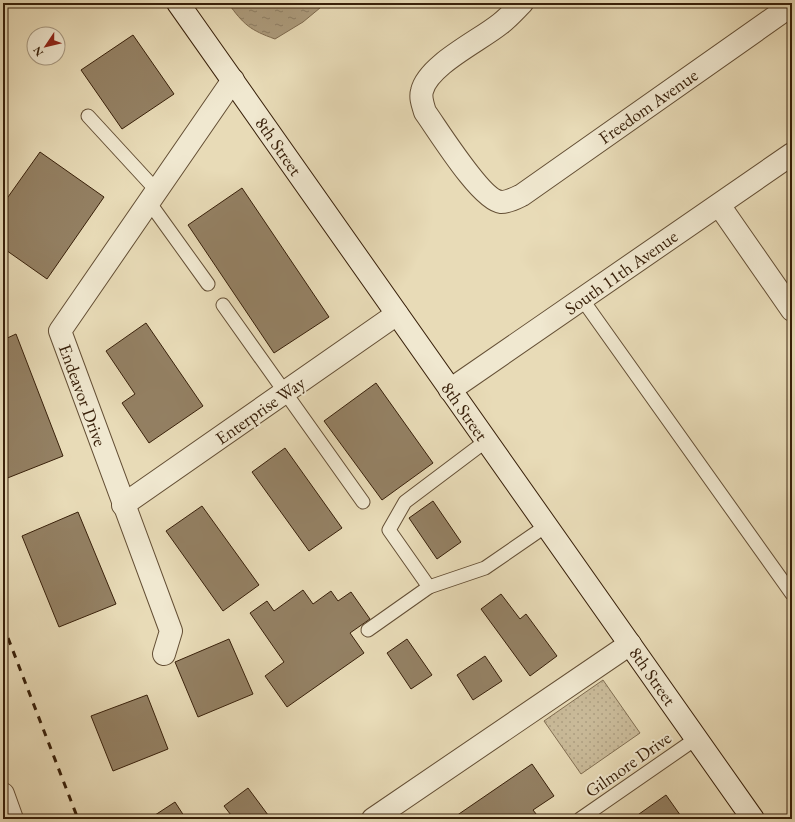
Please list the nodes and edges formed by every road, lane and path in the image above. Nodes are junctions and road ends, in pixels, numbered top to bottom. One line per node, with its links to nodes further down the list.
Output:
1 (178, 3): 4 (street, 8th Street)
2 (522, 3): 3 (street, Freedom Avenue)
3 (792, 5)
4 (233, 80): 7 (street, Endeavor Drive); 13 (street, 8th Street)
5 (88, 116): 7 (lane)
6 (792, 154): 8 (street, South 11th Avenue)
7 (153, 196): 9 (lane); 18 (street, Endeavor Drive)
8 (719, 205): 10 (street, South 11th Avenue); 12 (street)
9 (208, 284)
10 (582, 299): 14 (street, South 11th Avenue); 21 (lane)
11 (223, 305): 15 (lane)
12 (792, 310)
13 (397, 314): 14 (street, 8th Street); 15 (street, Enterprise Way)
14 (450, 390): 16 (street, 8th Street)
15 (285, 392): 17 (lane); 18 (street, Enterprise Way)
16 (486, 441): 19 (street, 8th Street); 20 (lane)
17 (363, 502)
18 (123, 505): 24 (street, Endeavor Drive)
19 (546, 526): 20 (lane); 23 (street, 8th Street)
20 (429, 587): 22 (lane)
21 (792, 594)
22 (368, 630)
23 (630, 644): 25 (street, 8th Street); 28 (street)
24 (164, 654)
25 (697, 738): 29 (lane, Gilmore Drive); 30 (street, 8th Street)
26 (3, 794): 27 (street)
27 (12, 819)
28 (373, 819)
29 (580, 819)
30 (753, 819)

